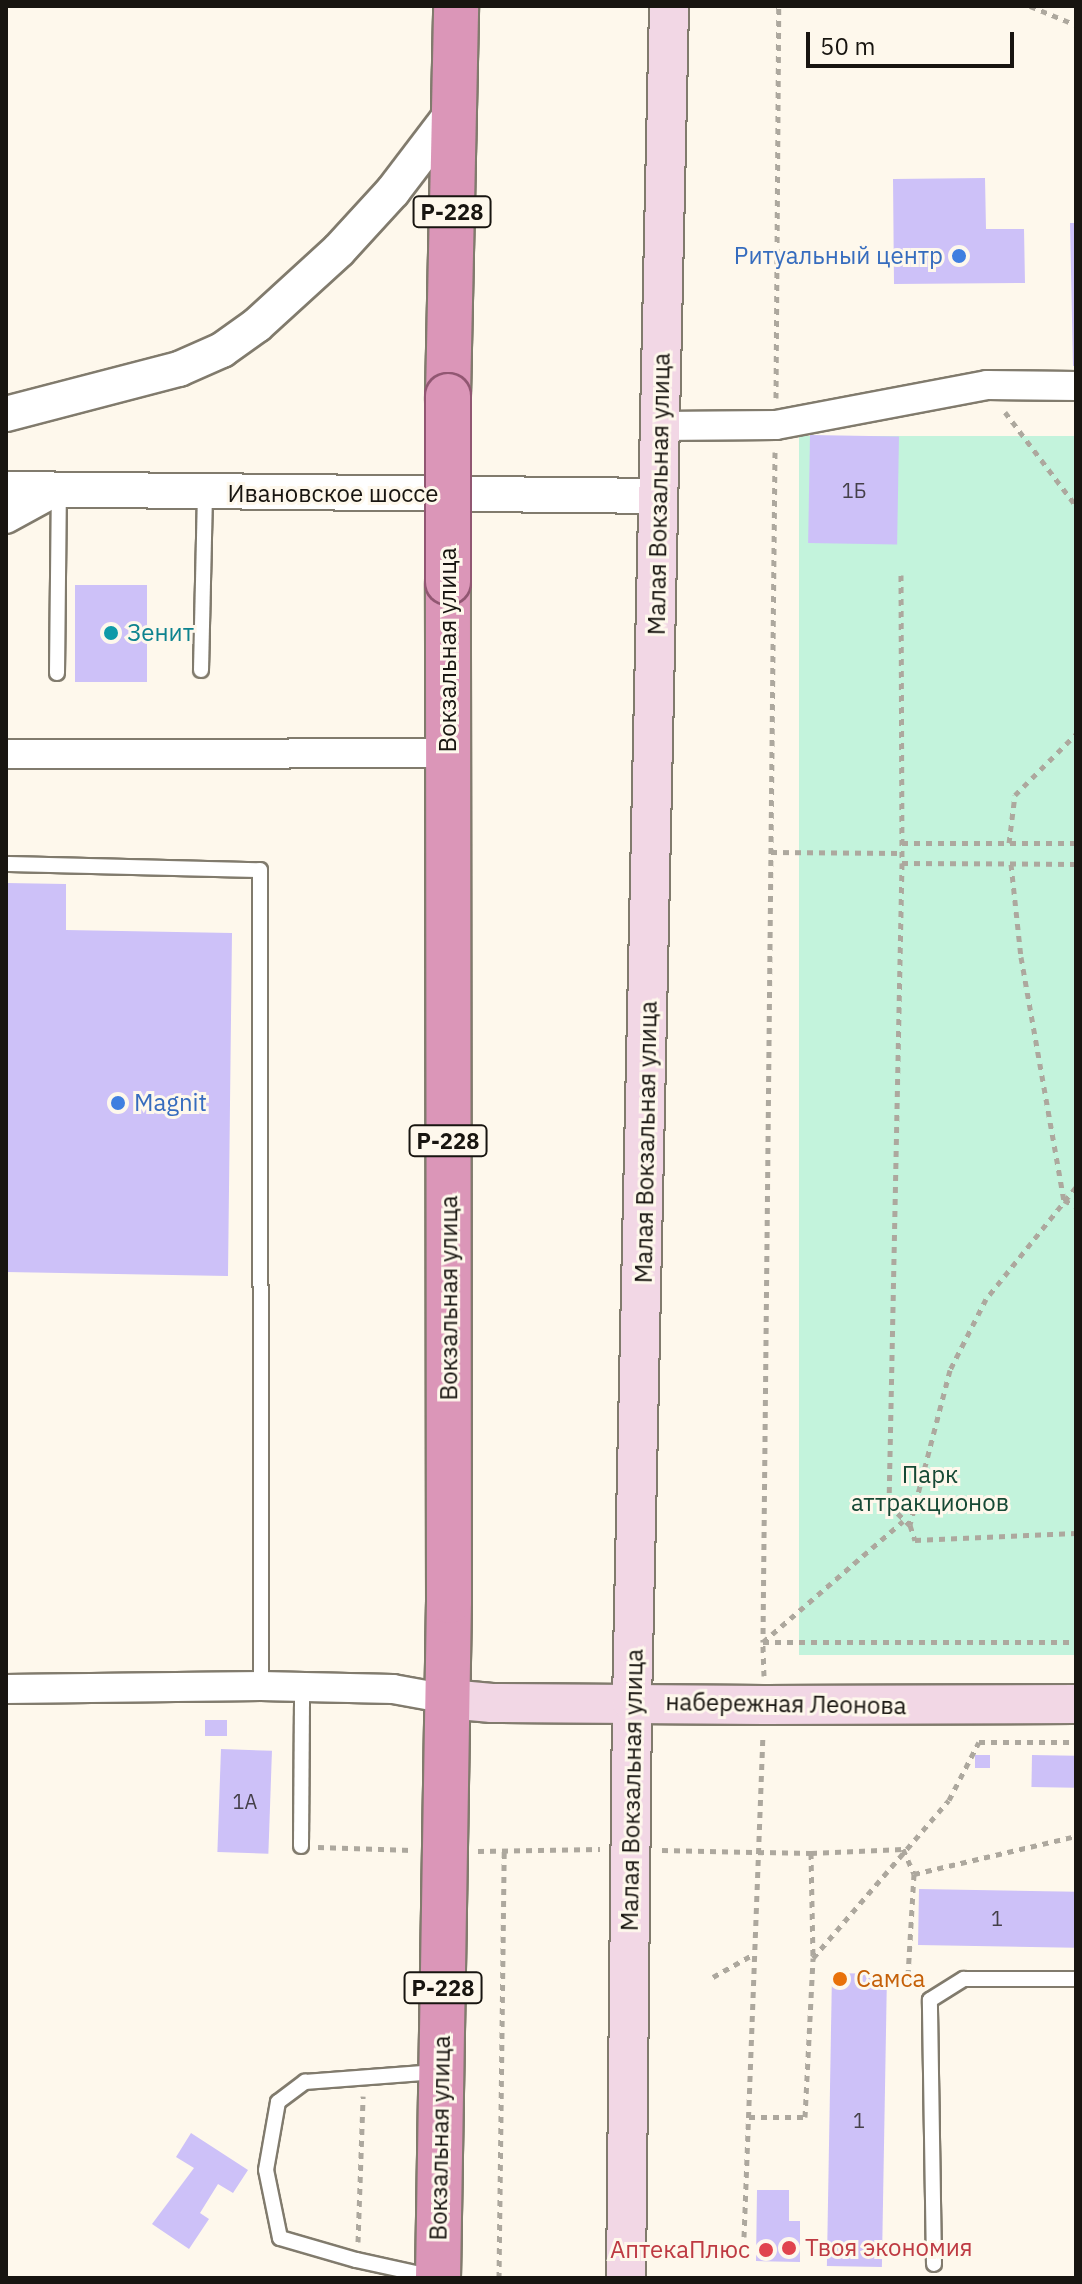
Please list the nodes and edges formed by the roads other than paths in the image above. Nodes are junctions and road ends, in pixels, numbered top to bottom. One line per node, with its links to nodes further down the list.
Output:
1 (669, 6): 6 (main road, Малая Вокзальная улица)
2 (456, 18): 3 (highway, Вокзальная улица / Р-228)
3 (454, 111): 5 (street); 14 (highway, Вокзальная улица / Р-228, bridge)
4 (1076, 386): 6 (street)
5 (6, 414)
6 (660, 426): 10 (main road, Малая Вокзальная улица)
7 (6, 489): 8 (street, Ивановское шоссе)
8 (59, 490): 9 (street, Ивановское шоссе); 11 (street); 13 (lane)
9 (205, 493): 10 (street, Ивановское шоссе); 12 (lane)
10 (660, 496): 21 (main road, Малая Вокзальная улица)
11 (6, 519)
12 (201, 670)
13 (57, 673)
14 (448, 753): 15 (street); 20 (highway, Вокзальная улица / Р-228)
15 (6, 754)
16 (6, 864): 17 (lane)
17 (261, 1686): 18 (street); 19 (street)
18 (302, 1687): 20 (street); 23 (lane)
19 (6, 1689)
20 (448, 1699): 21 (main road, набережная Леонова); 25 (highway, Вокзальная улица / Р-228)
21 (632, 1702): 22 (main road, набережная Леонова); 28 (main road, Малая Вокзальная улица)
22 (1076, 1704)
23 (301, 1846)
24 (1076, 1979): 26 (lane)
25 (441, 2072): 27 (highway, Вокзальная улица / Р-228); 27 (lane)
26 (934, 2264)
27 (438, 2278)
28 (626, 2278)

